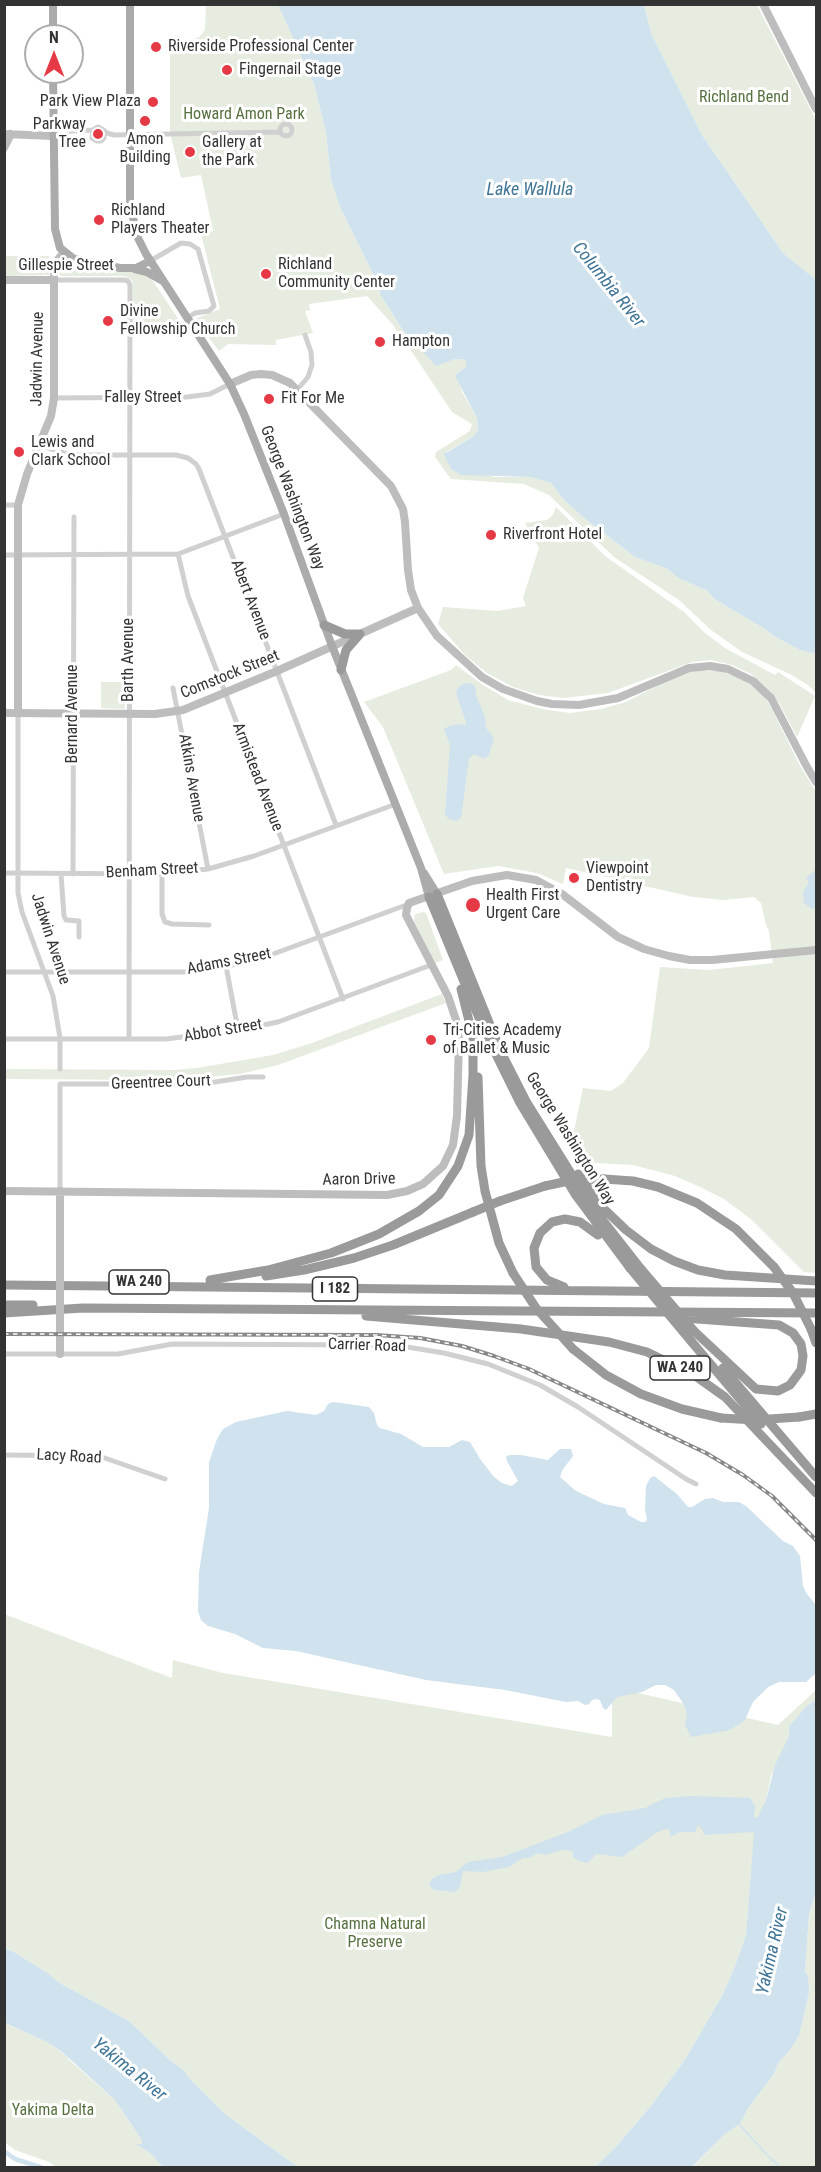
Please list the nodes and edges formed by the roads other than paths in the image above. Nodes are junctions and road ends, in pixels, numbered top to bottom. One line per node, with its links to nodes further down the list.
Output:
1 (52, 4): 4 (main road)
2 (130, 4): 12 (main road, George Washington Way)
3 (763, 4): 6 (street)
4 (53, 24)
5 (53, 84): 11 (main road)
6 (816, 109)
7 (93, 130): 8 (street); 11 (street); 13 (street)
8 (104, 131): 12 (street); 13 (street)
9 (280, 132): 12 (street)
10 (8, 134): 11 (street); 14 (street)
11 (51, 134): 13 (street); 15 (main road)
12 (130, 135): 16 (main road, George Washington Way)
13 (92, 138)
14 (4, 148)
15 (64, 252): 17 (main road); 19 (street, Jadwin Avenue)
16 (150, 261): 17 (main road); 21 (main road, George Washington Way); 22 (street)
17 (132, 269): 21 (main road)
18 (4, 280): 19 (street, Gillespie Street)
19 (54, 280): 20 (street, Gillespie Street); 26 (street, Jadwin Avenue)
20 (128, 281): 27 (street, Barth Avenue)
21 (164, 282): 22 (main road, George Washington Way)
22 (187, 318): 24 (main road, George Washington Way)
23 (305, 336): 25 (street)
24 (230, 384): 25 (street); 27 (street, Falley Street); 32 (main road, George Washington Way)
25 (297, 390): 40 (street)
26 (54, 398): 27 (street, Falley Street); 28 (street, Jadwin Avenue)
27 (129, 398): 29 (street, Barth Avenue)
28 (39, 446): 29 (street); 31 (street, Jadwin Avenue)
29 (129, 455): 34 (street, Abert Avenue); 39 (street, Barth Avenue)
30 (4, 505): 31 (street)
31 (18, 505): 38 (street, Jadwin Avenue)
32 (284, 514): 34 (street); 41 (main road, George Washington Way)
33 (74, 517): 35 (street, Bernard Avenue)
34 (225, 537): 36 (street); 45 (street, Abert Avenue)
35 (74, 554): 38 (street); 39 (street); 51 (street, Bernard Avenue)
36 (178, 554): 39 (street); 47 (street, Armistead Avenue)
37 (4, 555): 38 (street)
38 (18, 555): 50 (street, Jadwin Avenue)
39 (129, 555): 52 (street, Barth Avenue)
40 (418, 608): 42 (street, Comstock Street); 53 (street)
41 (324, 625): 42 (highway); 43 (main road, George Washington Way)
42 (360, 634): 43 (street, Comstock Street); 44 (highway)
43 (332, 646): 44 (main road, George Washington Way); 45 (street, Comstock Street)
44 (341, 670): 54 (main road, George Washington Way)
45 (277, 671): 47 (street, Comstock Street); 55 (street, Abert Avenue)
46 (173, 688): 48 (street, Atkins Avenue)
47 (225, 694): 48 (street, Comstock Street); 56 (street, Armistead Avenue)
48 (178, 711): 52 (street, Comstock Street); 57 (street, Atkins Avenue)
49 (4, 713): 50 (street, Comstock Street)
50 (18, 713): 51 (street, Comstock Street); 59 (street, Jadwin Avenue)
51 (73, 714): 52 (street, Comstock Street); 61 (street, Bernard Avenue)
52 (129, 714): 62 (street, Barth Avenue)
53 (816, 782)
54 (396, 804): 55 (street, Benham Street); 64 (main road, George Washington Way)
55 (336, 825): 56 (street, Benham Street)
56 (284, 846): 57 (street, Benham Street); 68 (street, Armistead Avenue)
57 (208, 868): 63 (street, Benham Street)
58 (4, 873): 59 (street, Benham Street)
59 (17, 873): 60 (street, Benham Street); 74 (street, Jadwin Avenue)
60 (61, 873): 61 (street, Benham Street); 67 (street)
61 (73, 873): 62 (street, Benham Street)
62 (129, 874): 63 (street, Benham Street); 75 (street, Barth Avenue)
63 (162, 874): 66 (street)
64 (433, 895): 65 (street); 69 (street); 70 (highway, George Washington Way); 84 (highway, George Washington Way)
65 (409, 903): 68 (street, Adams Street); 71 (street, Aaron Drive)
66 (209, 925)
67 (79, 937)
68 (319, 938): 72 (street, Adams Street); 76 (street, Armistead Avenue)
69 (816, 950)
70 (452, 956): 78 (highway); 87 (highway, George Washington Way)
71 (431, 965): 76 (street, Abbot Street); 86 (street, Aaron Drive)
72 (226, 966): 75 (street, Adams Street); 77 (street)
73 (4, 972): 74 (street, Adams Street)
74 (45, 973): 75 (street, Adams Street); 79 (street, Jadwin Avenue)
75 (129, 973): 81 (street, Barth Avenue)
76 (343, 999): 77 (street, Abbot Street)
77 (238, 1030): 81 (street, Abbot Street)
78 (473, 1033): 88 (highway); 104 (highway, bridge)
79 (60, 1038): 80 (street, Abbot Street); 81 (street, Abbot Street); 82 (street, Jadwin Avenue)
80 (4, 1039)
81 (129, 1039)
82 (60, 1069)
83 (263, 1077): 86 (street, Greentree Court)
84 (527, 1102): 89 (highway); 100 (highway, George Washington Way, bridge)
85 (4, 1191): 86 (street, Aaron Drive)
86 (60, 1191): 103 (street, bridge)
87 (629, 1267): 92 (highway); 107 (highway, George Washington Way, bridge)
88 (210, 1280): 91 (highway, WA 240); 101 (highway, WA 240, bridge)
89 (816, 1281)
90 (4, 1285): 91 (highway, I 182)
91 (68, 1286): 92 (highway, I 182)
92 (602, 1291): 93 (highway, I 182)
93 (816, 1293)
94 (4, 1305): 95 (highway, I 182)
95 (83, 1308): 96 (highway, I 182); 98 (highway)
96 (280, 1310): 97 (highway, I 182); 107 (highway, WA 240)
97 (604, 1312): 99 (highway, I 182); 100 (highway)
98 (4, 1313)
99 (816, 1314)
100 (694, 1331): 107 (highway, George Washington Way)
101 (816, 1343)
102 (4, 1354): 103 (street, Carrier Road)
103 (60, 1354): 108 (street, Carrier Road)
104 (816, 1414)
105 (4, 1455): 106 (street, Lacy Road)
106 (165, 1479)
107 (812, 1479): 109 (highway, WA 240)
108 (696, 1484)
109 (816, 1493)

